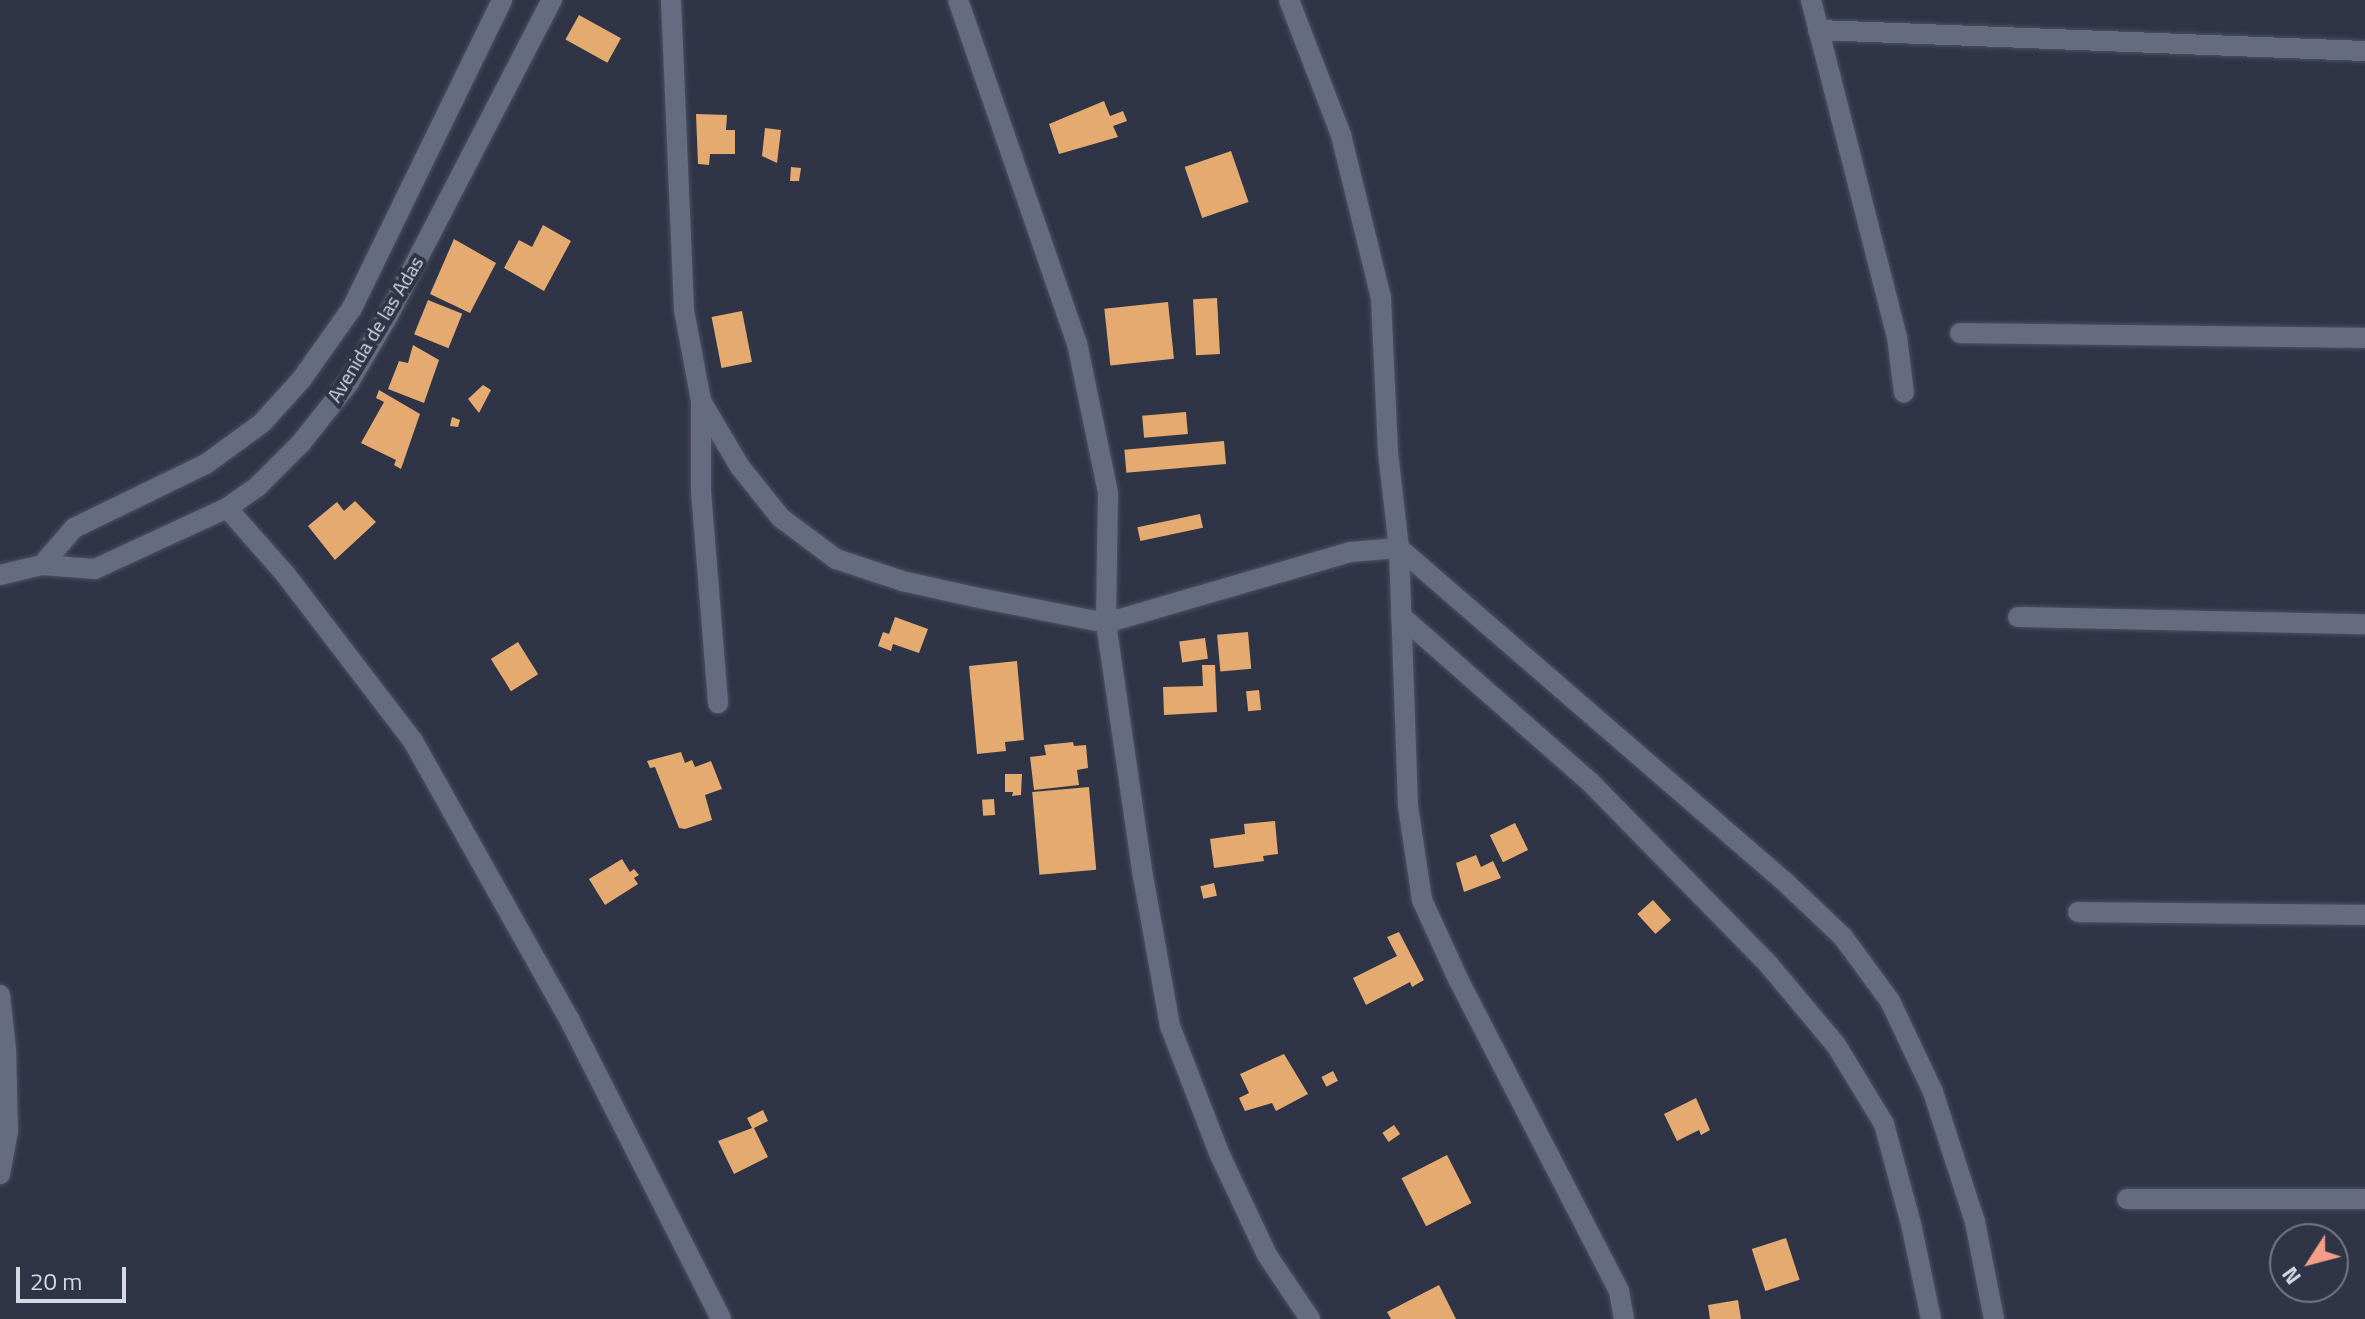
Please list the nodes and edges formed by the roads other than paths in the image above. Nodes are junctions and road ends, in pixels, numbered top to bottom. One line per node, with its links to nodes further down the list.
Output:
1 (502, 0): 15 (street, Avenida de las Adas)
2 (552, 0): 13 (street, Avenida de las Adas)
3 (671, 0): 12 (street)
4 (958, 0): 19 (street)
5 (1289, 0): 14 (street)
6 (1811, 0): 7 (street)
7 (1818, 30): 8 (street); 11 (street)
8 (2365, 51)
9 (1960, 333): 10 (street)
10 (2365, 338)
11 (1904, 393)
12 (701, 401): 19 (street); 21 (street)
13 (227, 508): 15 (street, Avenida de las Adas); 28 (street)
14 (1399, 548): 17 (street); 19 (street); 32 (street)
15 (42, 565): 16 (street)
16 (0, 575)
17 (1401, 616): 30 (street); 31 (street)
18 (2018, 617): 20 (street)
19 (1106, 623): 29 (street)
20 (2365, 624)
21 (718, 703)
22 (2078, 912): 23 (street)
23 (2365, 915)
24 (0, 995): 25 (street)
25 (0, 1174)
26 (2127, 1199): 27 (street)
27 (2365, 1199)
28 (721, 1319)
29 (1310, 1319)
30 (1624, 1319)
31 (1931, 1319)
32 (1994, 1319)

